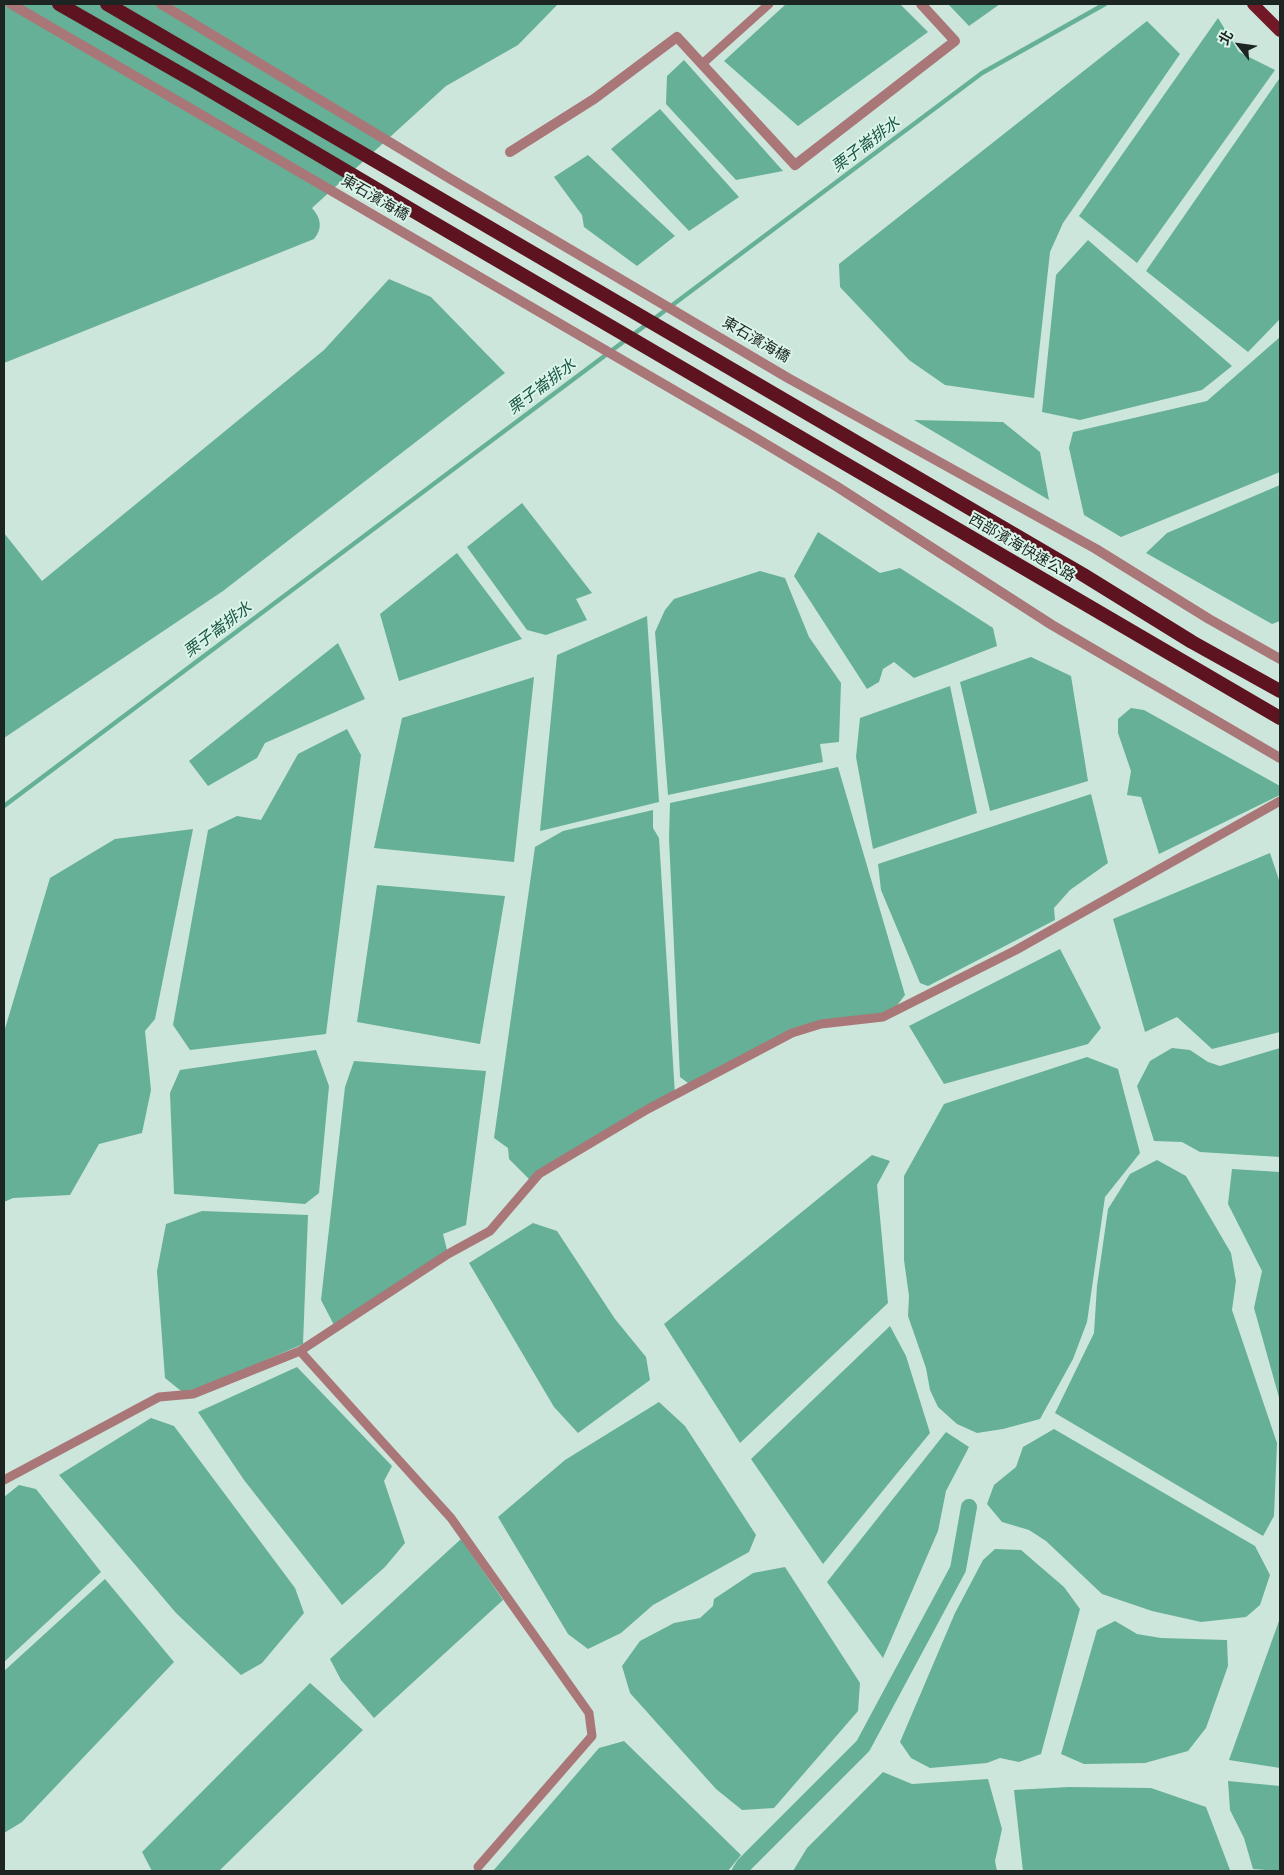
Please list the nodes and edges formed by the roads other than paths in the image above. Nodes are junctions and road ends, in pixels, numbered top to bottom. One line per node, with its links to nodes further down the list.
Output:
1 (11, 4): 15 (street, 東石濱海橋)
2 (59, 4): 11 (highway, 東石濱海橋)
3 (107, 4): 13 (highway, 西部濱海快速公路)
4 (161, 4): 12 (street, 東石濱海橋)
5 (769, 4): 9 (lane)
6 (921, 4): 9 (street)
7 (1253, 4): 8 (main road)
8 (1280, 31)
9 (702, 64): 10 (street)
10 (510, 152)
11 (747, 406): 14 (highway, 西部濱海快速公路)
12 (1280, 659)
13 (1280, 691)
14 (1280, 718)
15 (1280, 758)
16 (1280, 801): 17 (lane)
17 (300, 1351): 18 (lane); 19 (lane)
18 (4, 1480)
19 (478, 1867)

